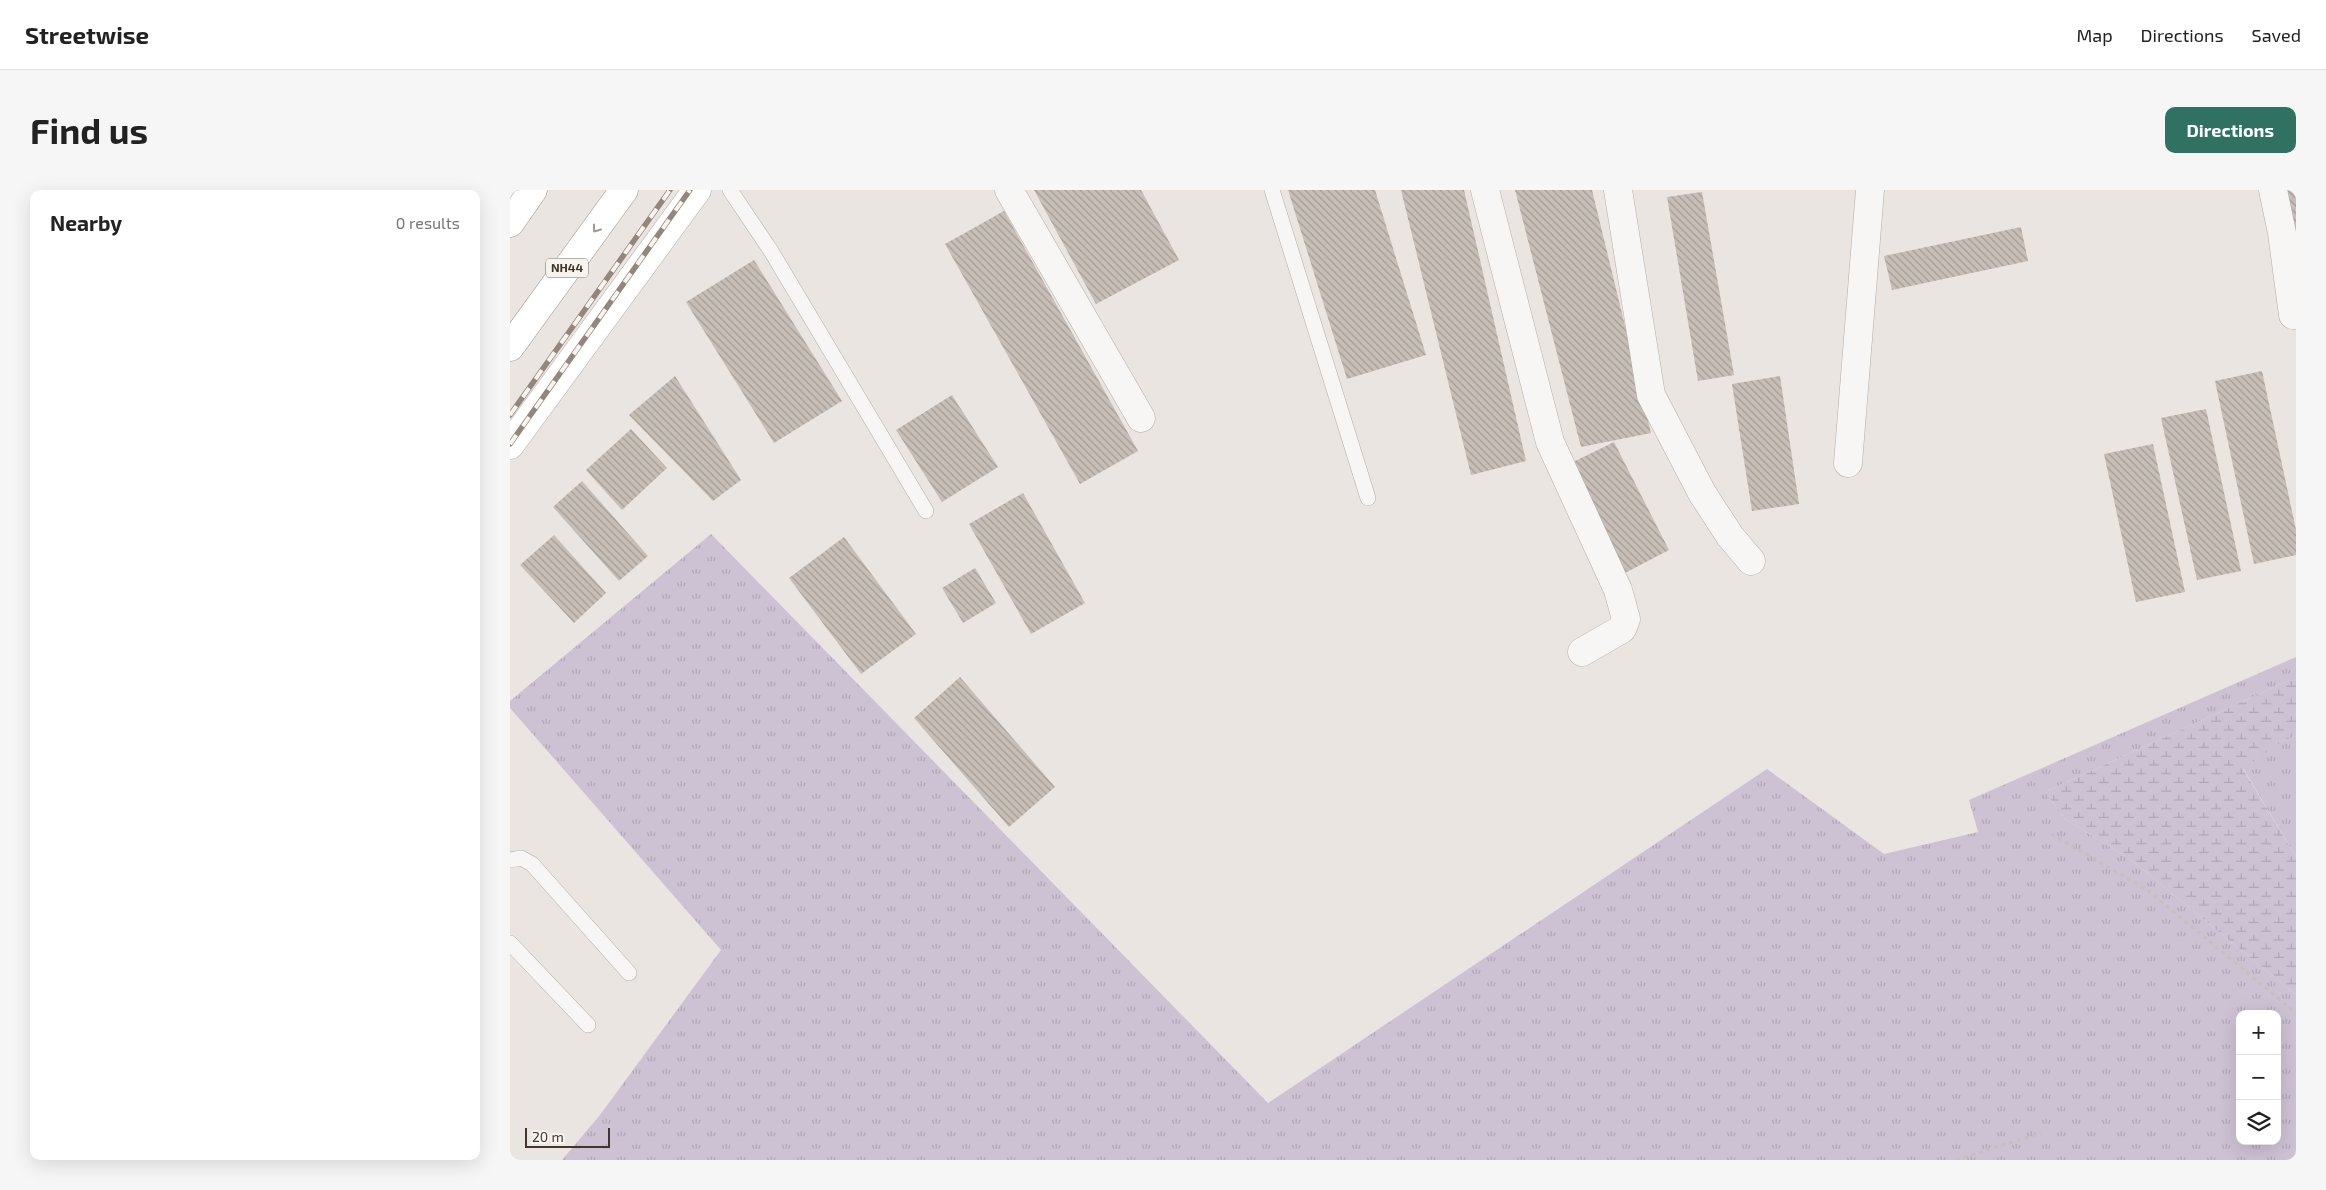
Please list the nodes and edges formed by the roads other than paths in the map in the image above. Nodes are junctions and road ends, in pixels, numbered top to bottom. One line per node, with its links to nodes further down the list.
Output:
1 (533, 190): 11 (main road)
2 (624, 190): 13 (main road, NH44, one-way to 13)
3 (697, 190): 15 (main road)
4 (730, 190): 18 (lane)
5 (1009, 190): 14 (street)
6 (1272, 190): 17 (lane)
7 (1486, 190): 20 (street)
8 (1618, 190): 19 (street)
9 (1870, 190): 16 (street)
10 (2273, 190): 12 (street)
11 (510, 223)
12 (2296, 314)
13 (510, 347)
14 (1141, 418)
15 (510, 445)
16 (1848, 463)
17 (1368, 498)
18 (926, 511)
19 (1751, 561)
20 (1582, 652)
21 (510, 860): 23 (lane)
22 (510, 943): 24 (lane)
23 (628, 972)
24 (588, 1025)

